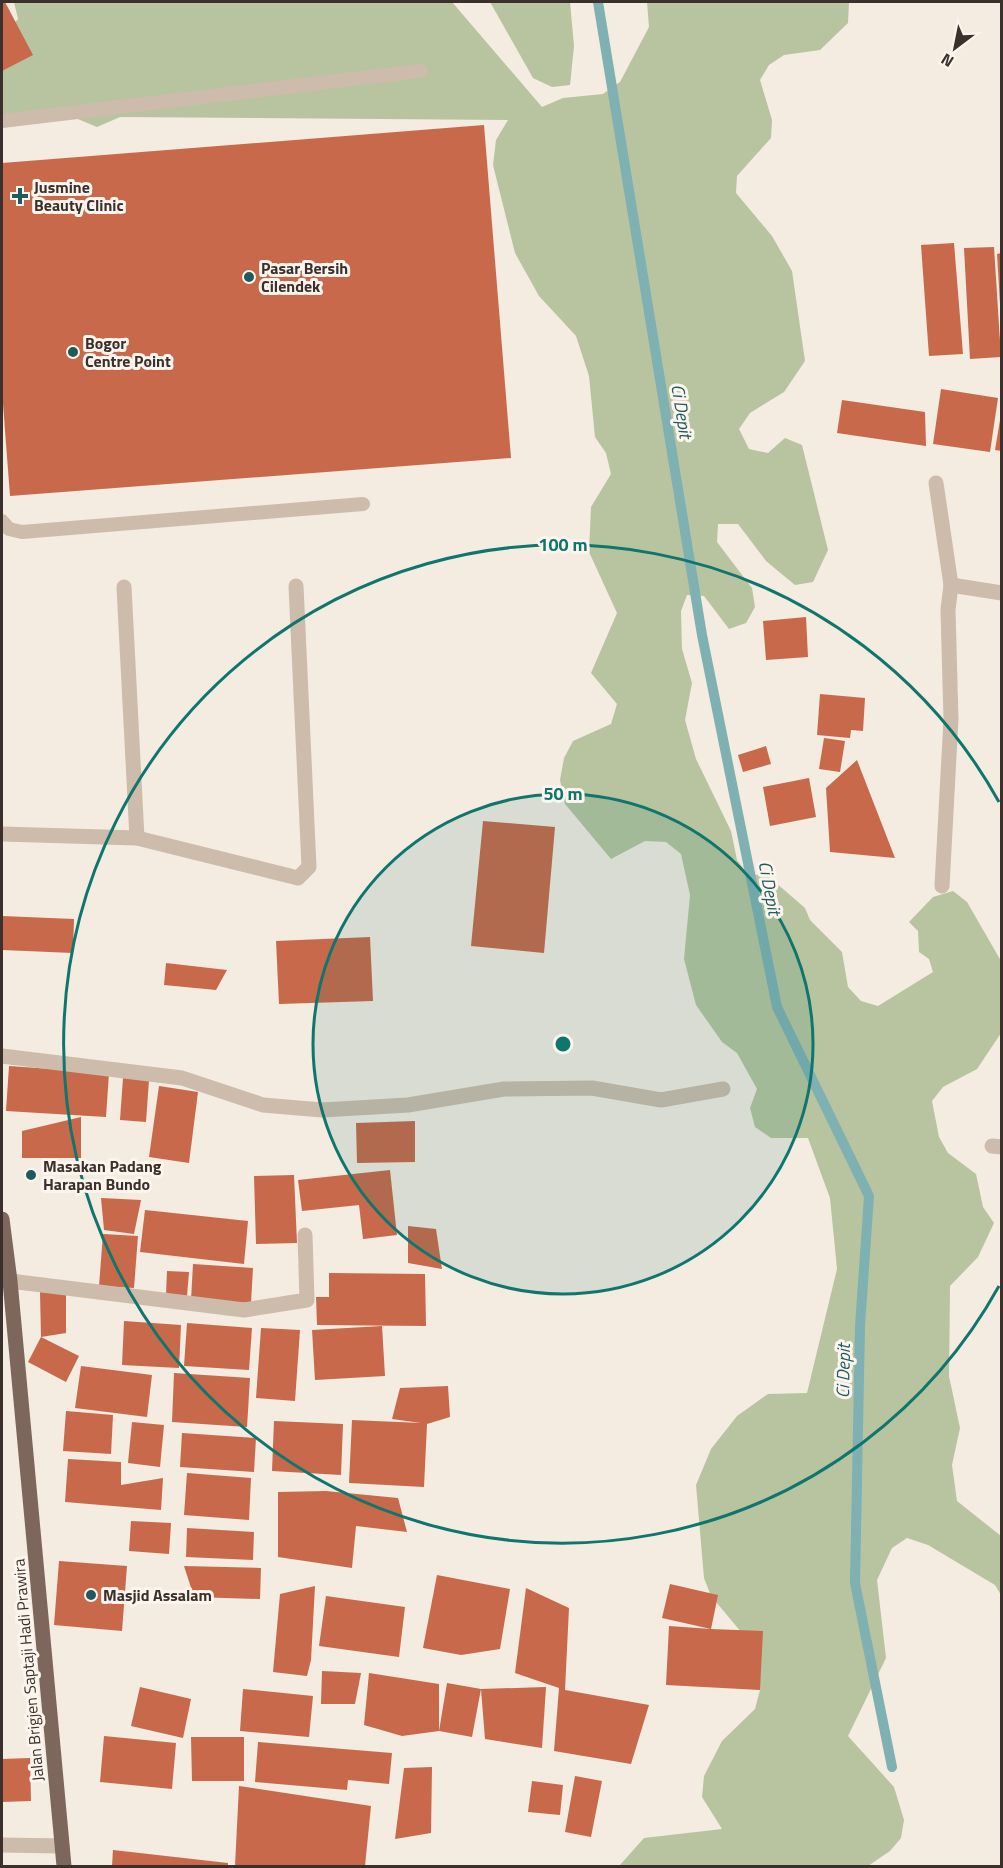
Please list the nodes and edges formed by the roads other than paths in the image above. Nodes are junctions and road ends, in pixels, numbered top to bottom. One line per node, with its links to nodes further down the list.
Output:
1 (420, 71): 2 (lane)
2 (2, 121)
3 (936, 483): 6 (street)
4 (363, 504): 5 (lane)
5 (4, 527)
6 (951, 585): 9 (street); 12 (street)
7 (296, 586): 11 (street)
8 (124, 587): 11 (street)
9 (1002, 593)
10 (2, 834): 11 (street)
11 (137, 838)
12 (942, 886)
13 (2, 1056): 14 (street)
14 (723, 1089)
15 (2, 1219): 17 (main road, Jalan Brigjen Saptaji Hadi Prawira)
16 (305, 1235): 17 (street)
17 (10, 1281): 19 (main road, Jalan Brigjen Saptaji Hadi Prawira)
18 (2, 1845): 19 (street)
19 (62, 1846): 20 (main road, Jalan Brigjen Saptaji Hadi Prawira)
20 (64, 1866)

